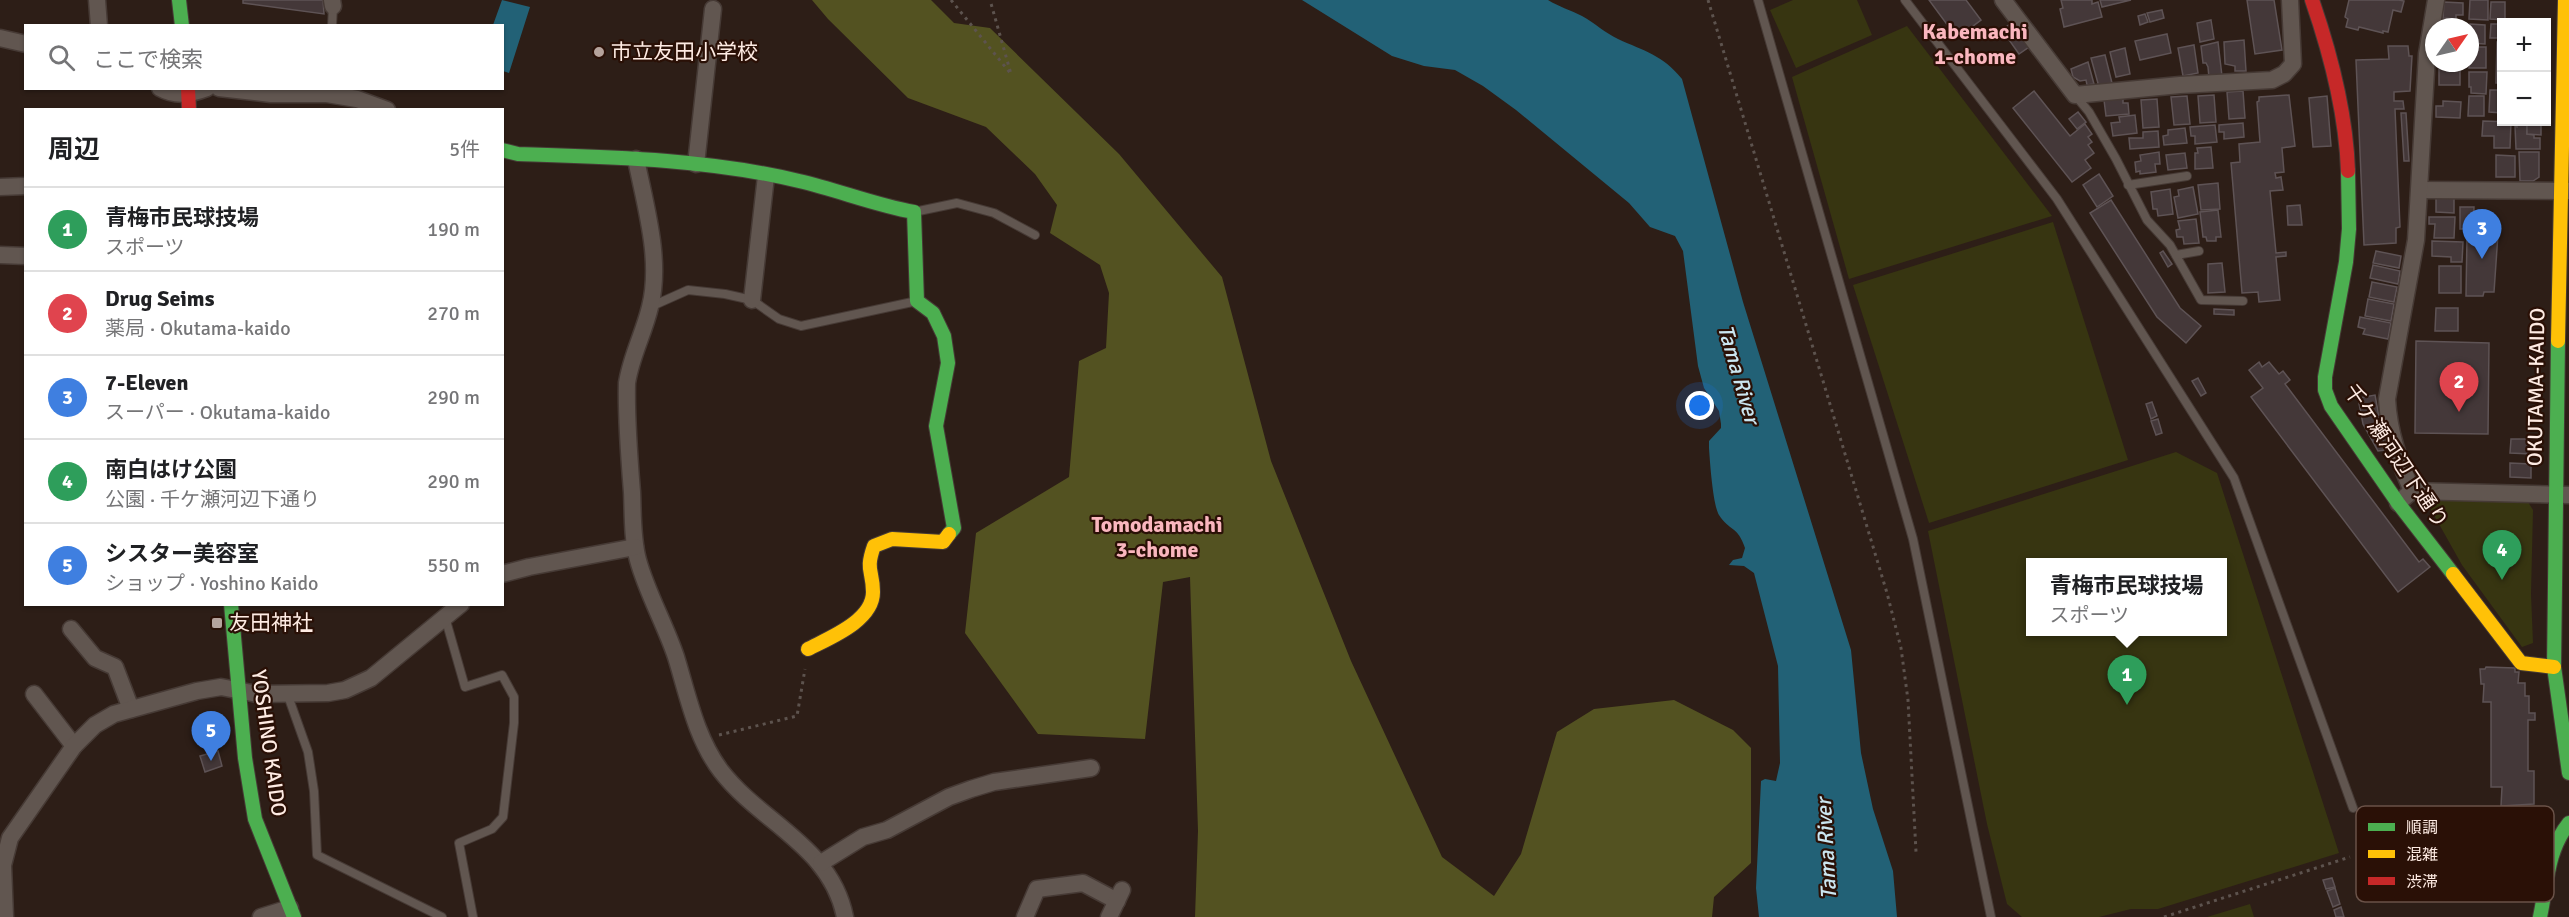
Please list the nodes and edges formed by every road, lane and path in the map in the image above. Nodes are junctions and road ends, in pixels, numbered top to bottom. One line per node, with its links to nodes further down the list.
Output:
1 (98, 0): 15 (street)
2 (179, 0): 16 (main road)
3 (951, 0): 4 (path)
4 (990, 0)
5 (1708, 0): 70 (path)
6 (1758, 0): 82 (lane)
7 (1905, 0): 66 (lane)
8 (2003, 0): 24 (street)
9 (2290, 0): 24 (street)
10 (2312, 0): 49 (main road, 千ケ瀬河辺下通り)
11 (2436, 0): 35 (street)
12 (2565, 0): 36 (main road, OKUTAMA-KAIDO)
13 (333, 3): 17 (lane)
14 (713, 9): 29 (street)
15 (99, 24)
16 (182, 24)
17 (332, 24)
18 (0, 38): 19 (street)
19 (24, 44)
20 (163, 90): 25 (street)
21 (203, 90): 25 (street)
22 (236, 90): 23 (street)
23 (328, 91): 26 (street)
24 (2075, 95): 32 (lane)
25 (188, 98)
26 (382, 108)
27 (504, 150): 28 (main road)
28 (636, 159): 29 (main road); 46 (street)
29 (696, 164): 30 (main road)
30 (766, 176): 37 (main road); 43 (street)
31 (2187, 176): 32 (lane)
32 (2128, 185): 41 (lane)
33 (24, 186): 34 (street)
34 (0, 187)
35 (2421, 190): 36 (street); 47 (street)
36 (2565, 191): 48 (main road, OKUTAMA-KAIDO)
37 (914, 212): 38 (lane); 44 (main road)
38 (1035, 235)
39 (2199, 251): 41 (lane)
40 (0, 255): 42 (street)
41 (2176, 255): 45 (lane)
42 (24, 256)
43 (752, 300): 44 (lane); 46 (lane)
44 (917, 301): 56 (main road)
45 (2242, 301)
46 (650, 307): 50 (street)
47 (2412, 491): 48 (street); 49 (street)
48 (2562, 495): 57 (main road, OKUTAMA-KAIDO)
49 (2398, 503): 57 (main road, 千ケ瀬河辺下通り)
50 (635, 547): 51 (street); 62 (street)
51 (504, 573)
52 (231, 606): 58 (main road, YOSHINO KAIDO)
53 (458, 606): 54 (street)
54 (445, 617): 59 (street); 78 (lane)
55 (71, 629): 61 (street)
56 (808, 650): 62 (path)
57 (2554, 667): 65 (main road, OKUTAMA-KAIDO)
58 (239, 691): 59 (street); 61 (street); 74 (main road, YOSHINO KAIDO)
59 (287, 693): 77 (lane)
60 (34, 694): 63 (street)
61 (131, 709): 63 (street)
62 (702, 739): 72 (street)
63 (74, 746): 68 (street)
64 (1091, 768): 72 (street)
65 (2569, 774)
66 (2353, 808)
67 (2569, 823): 69 (main road)
68 (5, 831): 75 (street)
69 (2554, 848)
70 (1916, 852)
71 (2350, 857): 83 (path)
72 (820, 863): 79 (street)
73 (2543, 902): 84 (main road)
74 (292, 912): 76 (street)
75 (5, 917)
76 (261, 917)
77 (441, 917)
78 (473, 917)
79 (845, 917)
80 (1025, 917): 81 (street)
81 (1109, 917)
82 (1992, 917)
83 (2164, 917)
84 (2540, 917)

